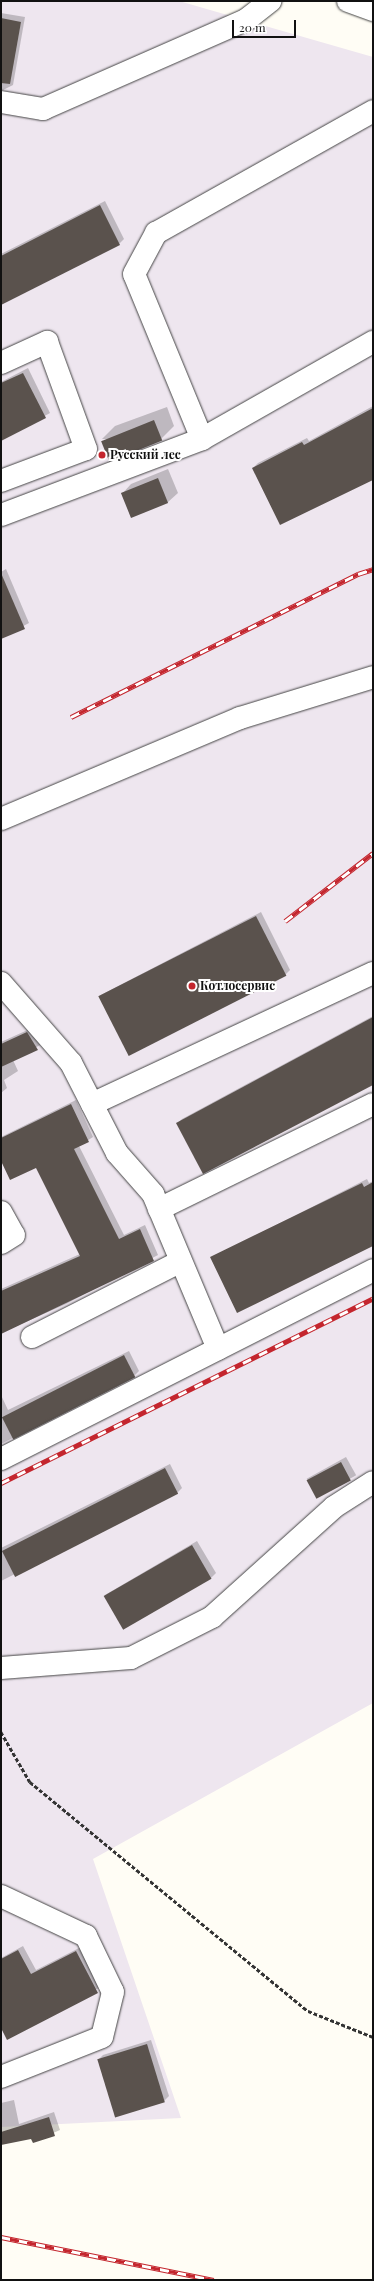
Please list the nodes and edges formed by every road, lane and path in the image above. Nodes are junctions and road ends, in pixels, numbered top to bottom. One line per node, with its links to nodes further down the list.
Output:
1 (270, 1): 4 (street)
2 (348, 1): 3 (street)
3 (373, 10)
4 (1, 102)
5 (373, 111): 8 (street)
6 (373, 342): 8 (street)
7 (1, 363): 9 (street)
8 (202, 439): 10 (street)
9 (1, 481)
10 (1, 515)
11 (373, 677): 12 (street)
12 (1, 819)
13 (373, 973): 15 (street)
14 (1, 983): 15 (street)
15 (92, 1104): 17 (street)
16 (373, 1104): 17 (street)
17 (160, 1209): 20 (street)
18 (1, 1212): 19 (street)
19 (1, 1243)
20 (181, 1261): 22 (street); 23 (street)
21 (373, 1270): 23 (street)
22 (32, 1337)
23 (218, 1349): 24 (street)
24 (1, 1459)
25 (373, 1482): 26 (street)
26 (1, 1668)
27 (1, 1732): 29 (path)
28 (1, 1896): 30 (street)
29 (373, 2037)
30 (1, 2077)

